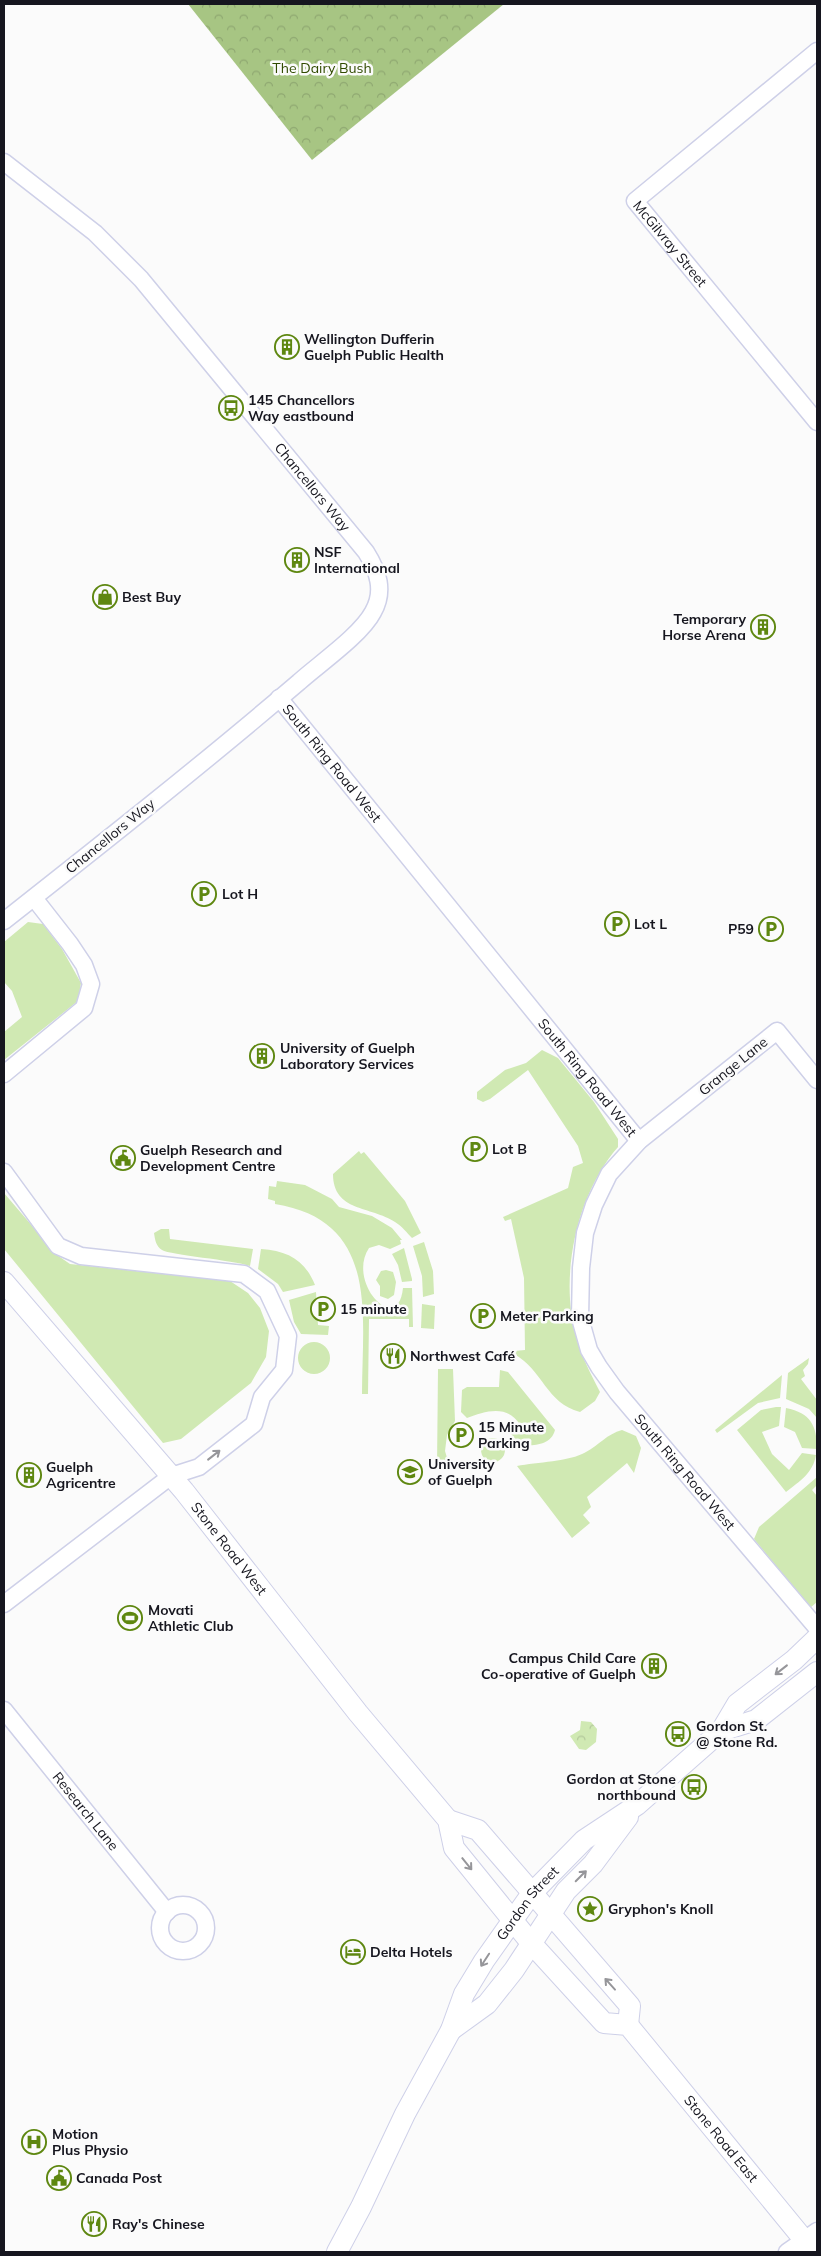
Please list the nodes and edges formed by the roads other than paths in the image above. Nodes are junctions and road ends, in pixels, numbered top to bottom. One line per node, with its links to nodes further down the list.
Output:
1 (817, 51): 3 (street, McGilvray Street)
2 (4, 162): 4 (street, Chancellors Way)
3 (817, 422)
4 (279, 698): 5 (street, Chancellors Way); 9 (street, South Ring Road West)
5 (34, 898): 6 (street, Chancellors Way); 7 (street)
6 (4, 921)
7 (4, 1074)
8 (817, 1080): 9 (street, Grange Lane)
9 (639, 1142): 14 (street, South Ring Road West)
10 (4, 1172): 12 (street, one-way to 10)
11 (4, 1282): 12 (main road, Stone Road West)
12 (171, 1476): 13 (street); 20 (main road, Stone Road West)
13 (4, 1604)
14 (817, 1628)
15 (817, 1638): 18 (main road, Gordon Street, one-way to 18)
16 (817, 1672): 18 (main road, Gordon Street)
17 (4, 1710): 22 (street, Research Lane)
18 (721, 1731): 19 (main road, Gordon Street)
19 (637, 1805): 21 (main road, Gordon Street); 23 (main road, Gordon Street, one-way to 19)
20 (448, 1820): 21 (main road); 24 (main road, Stone Road West, one-way to 24)
21 (532, 1893): 23 (main road); 24 (main road, Gordon Street)
22 (167, 1912)
23 (549, 1913): 25 (main road, Gordon Street); 26 (main road, one-way to 23)
24 (513, 1921): 25 (main road, Stone Road West); 27 (main road, Gordon Street, one-way to 27)
25 (530, 1943): 26 (main road); 27 (main road, Gordon Street)
26 (628, 2025): 28 (main road, Stone Road East)
27 (451, 2030): 29 (main road, Gordon Street)
28 (811, 2240): 30 (street)
29 (337, 2252)
30 (787, 2252)

